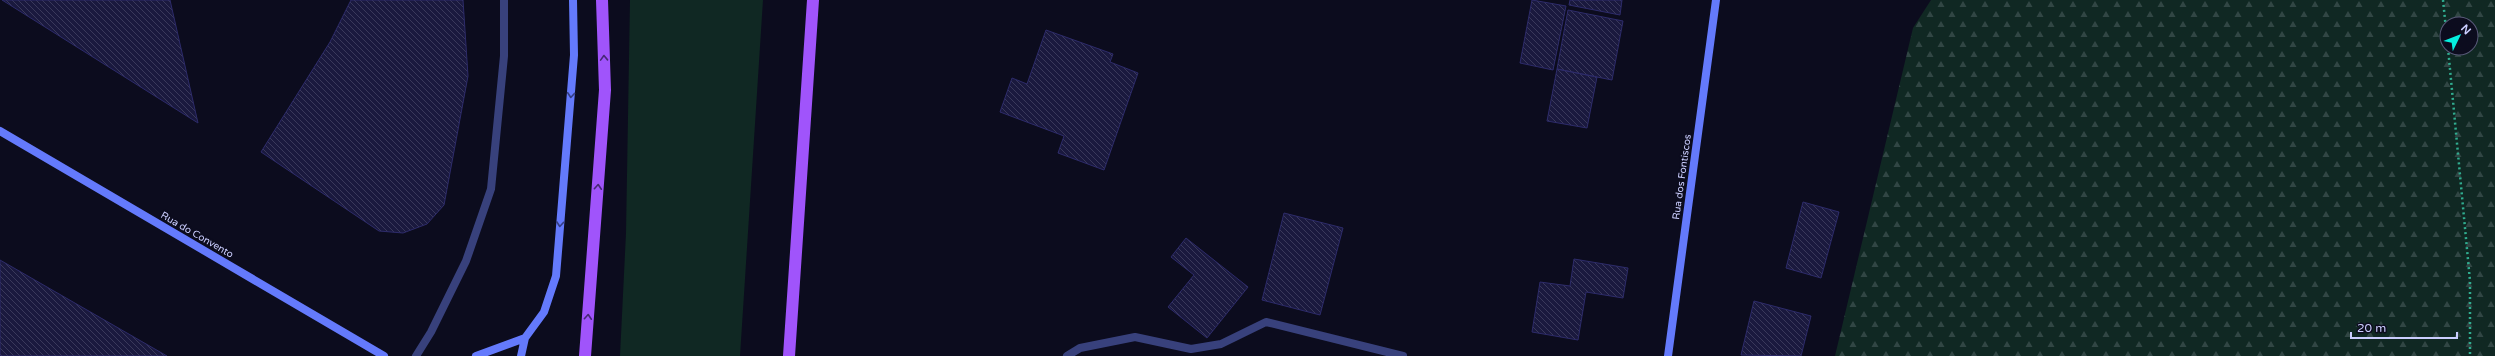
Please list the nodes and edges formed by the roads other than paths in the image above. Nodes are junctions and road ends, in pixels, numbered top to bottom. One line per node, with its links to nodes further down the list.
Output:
1 (504, 0): 9 (street)
2 (573, 0): 7 (street, one-way to 7)
3 (602, 0): 12 (main road, one-way to 3)
4 (813, 0): 13 (main road)
5 (1716, 0): 16 (street, Rua dos Fontiscos)
6 (0, 131): 8 (street, Rua do Convento)
7 (525, 338): 10 (street); 11 (street)
8 (384, 356)
9 (416, 356)
10 (476, 356)
11 (520, 356)
12 (585, 356)
13 (788, 356)
14 (1067, 356): 15 (street)
15 (1403, 356)
16 (1668, 356)

